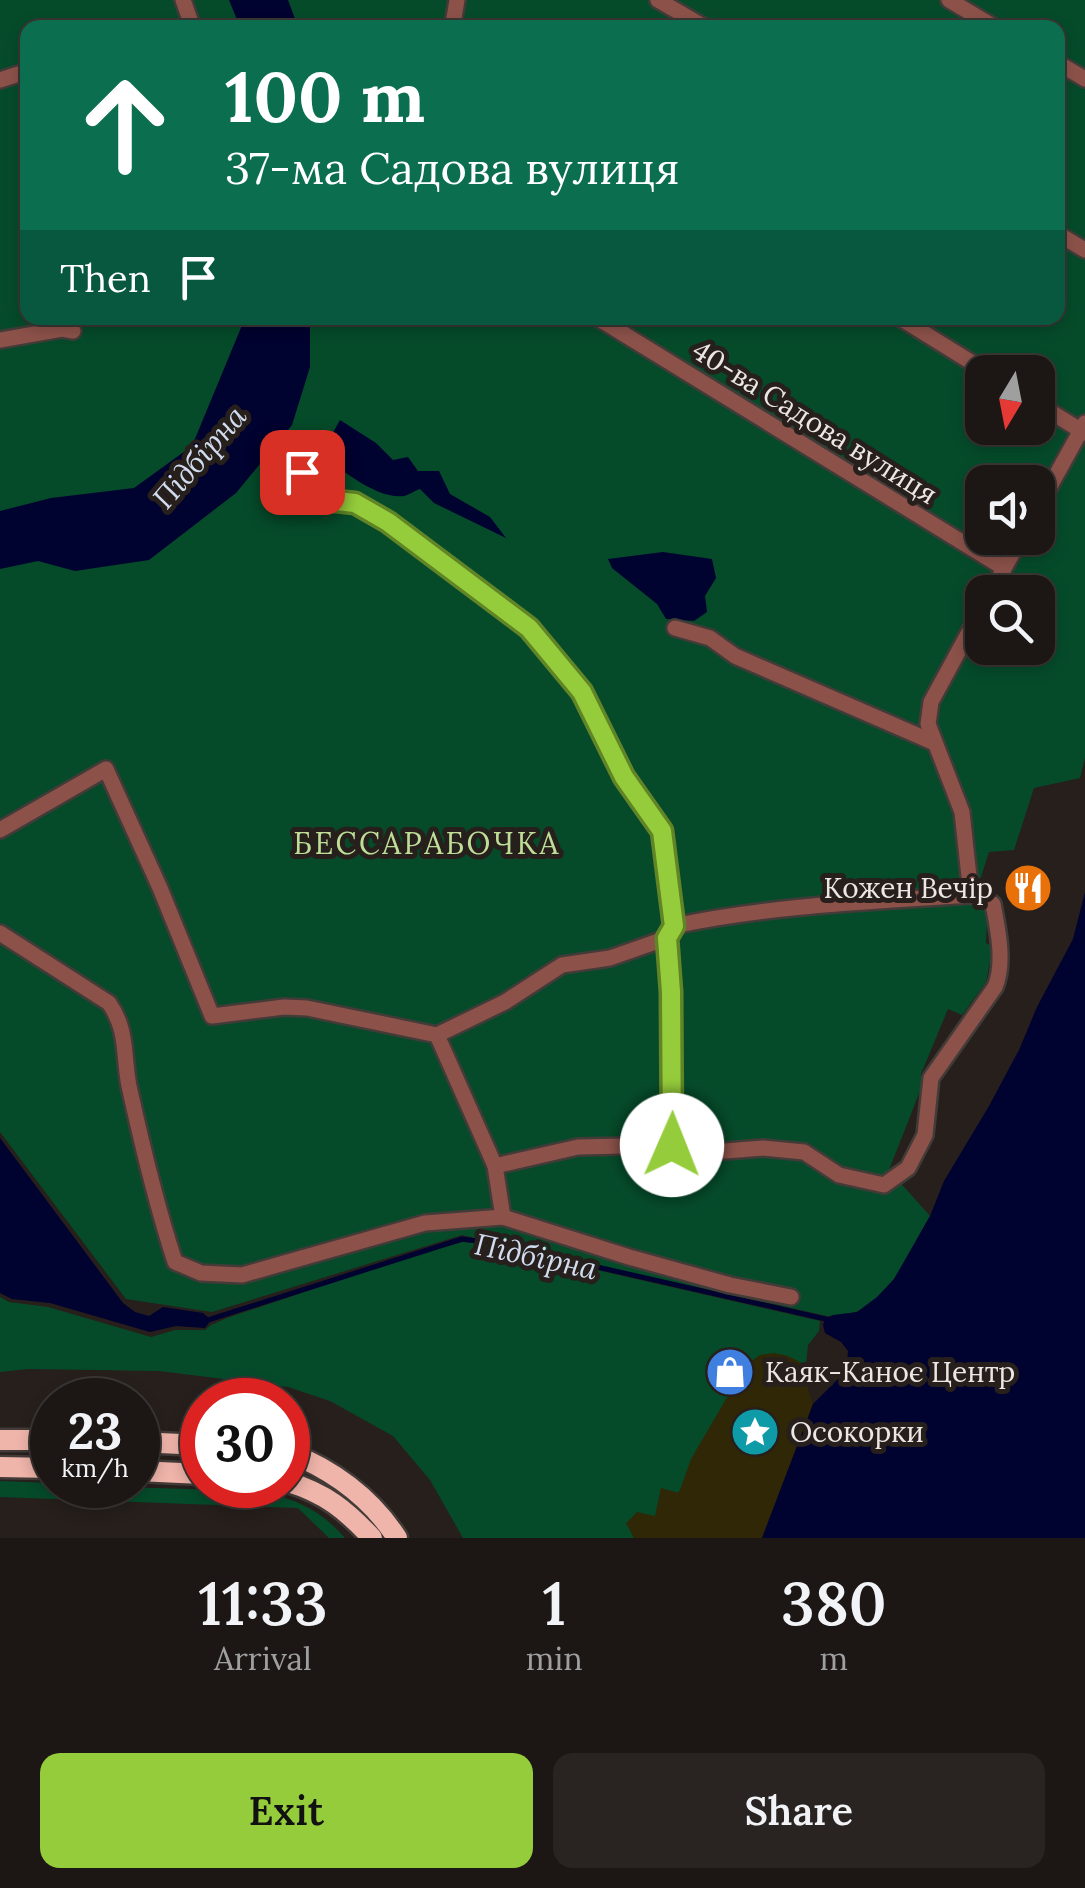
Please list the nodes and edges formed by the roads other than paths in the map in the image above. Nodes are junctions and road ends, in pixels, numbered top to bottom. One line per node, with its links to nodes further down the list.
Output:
1 (658, 0): 3 (street)
2 (949, 0): 4 (street)
3 (692, 20)
4 (983, 20)
5 (609, 325): 15 (street, 40-ва Садова вулиця)
6 (911, 325): 9 (street)
7 (73, 331): 8 (street)
8 (0, 340)
9 (965, 358)
10 (1055, 413): 11 (street)
11 (1083, 429): 13 (street)
12 (302, 472): 23 (street)
13 (1055, 478)
14 (1011, 555): 15 (street)
15 (1004, 568): 16 (street)
16 (1000, 575)
17 (676, 628): 19 (street)
18 (965, 639): 19 (street)
19 (936, 742): 21 (street)
20 (0, 830): 24 (street)
21 (971, 894): 23 (street); 25 (street)
22 (0, 932): 27 (street)
23 (670, 932): 24 (street); 25 (street)
24 (436, 1035): 26 (street)
25 (672, 1145): 26 (street)
26 (496, 1166): 27 (street)
27 (503, 1217): 28 (street)
28 (790, 1298)
29 (0, 1440): 30 (highway)
30 (30, 1440)
31 (310, 1462): 36 (highway)
32 (0, 1466): 33 (highway)
33 (30, 1467)
34 (310, 1488): 35 (highway)
35 (372, 1538)
36 (397, 1538)

